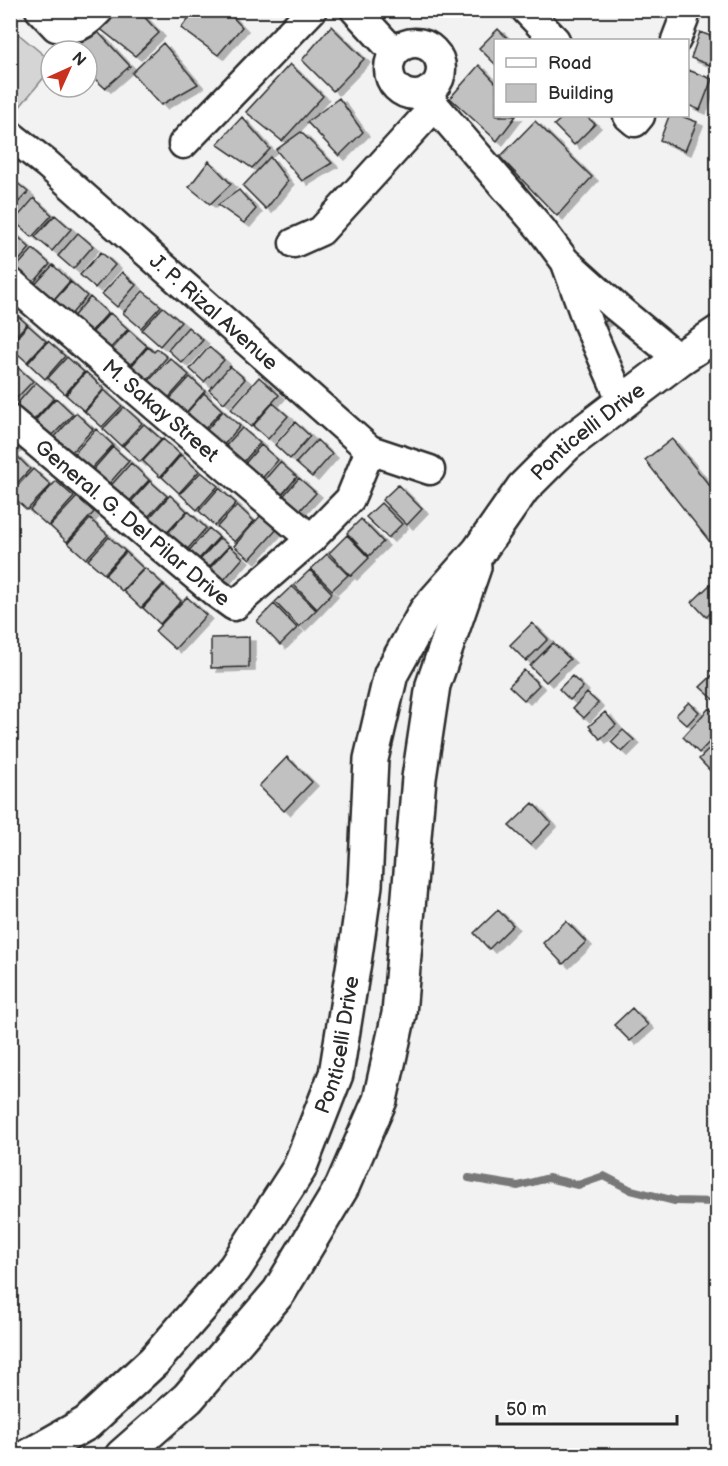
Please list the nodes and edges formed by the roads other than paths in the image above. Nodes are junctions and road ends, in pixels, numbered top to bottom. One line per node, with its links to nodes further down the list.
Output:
1 (40, 10): 2 (street)
2 (99, 10)
3 (312, 10): 12 (street)
4 (355, 10): 9 (street)
5 (526, 10): 7 (street)
6 (683, 10): 8 (street)
7 (554, 39)
8 (676, 39)
9 (394, 52): 10 (street); 10 (street)
10 (432, 99): 13 (street); 14 (street)
11 (10, 135): 20 (street, J. P. Rizal Avenue)
12 (183, 144)
13 (294, 243)
14 (565, 261): 17 (street); 18 (street)
15 (10, 282): 22 (street, M. Sakay Street)
16 (717, 333): 17 (street, Ponticelli Drive)
17 (679, 359): 18 (street, Ponticelli Drive)
18 (622, 402): 23 (street, Ponticelli Drive)
19 (10, 420): 22 (street, General. G. Del Pilar Drive)
20 (370, 450): 21 (street, J. P. Rizal Avenue); 22 (street, General. G. Del Pilar Drive)
21 (430, 470)
22 (311, 539)
23 (479, 551): 24 (street, Ponticelli Drive); 25 (street, Ponticelli Drive)
24 (336, 1074): 25 (street); 26 (street, Ponticelli Drive)
25 (384, 1080): 27 (street, Ponticelli Drive)
26 (29, 1455)
27 (122, 1455)

